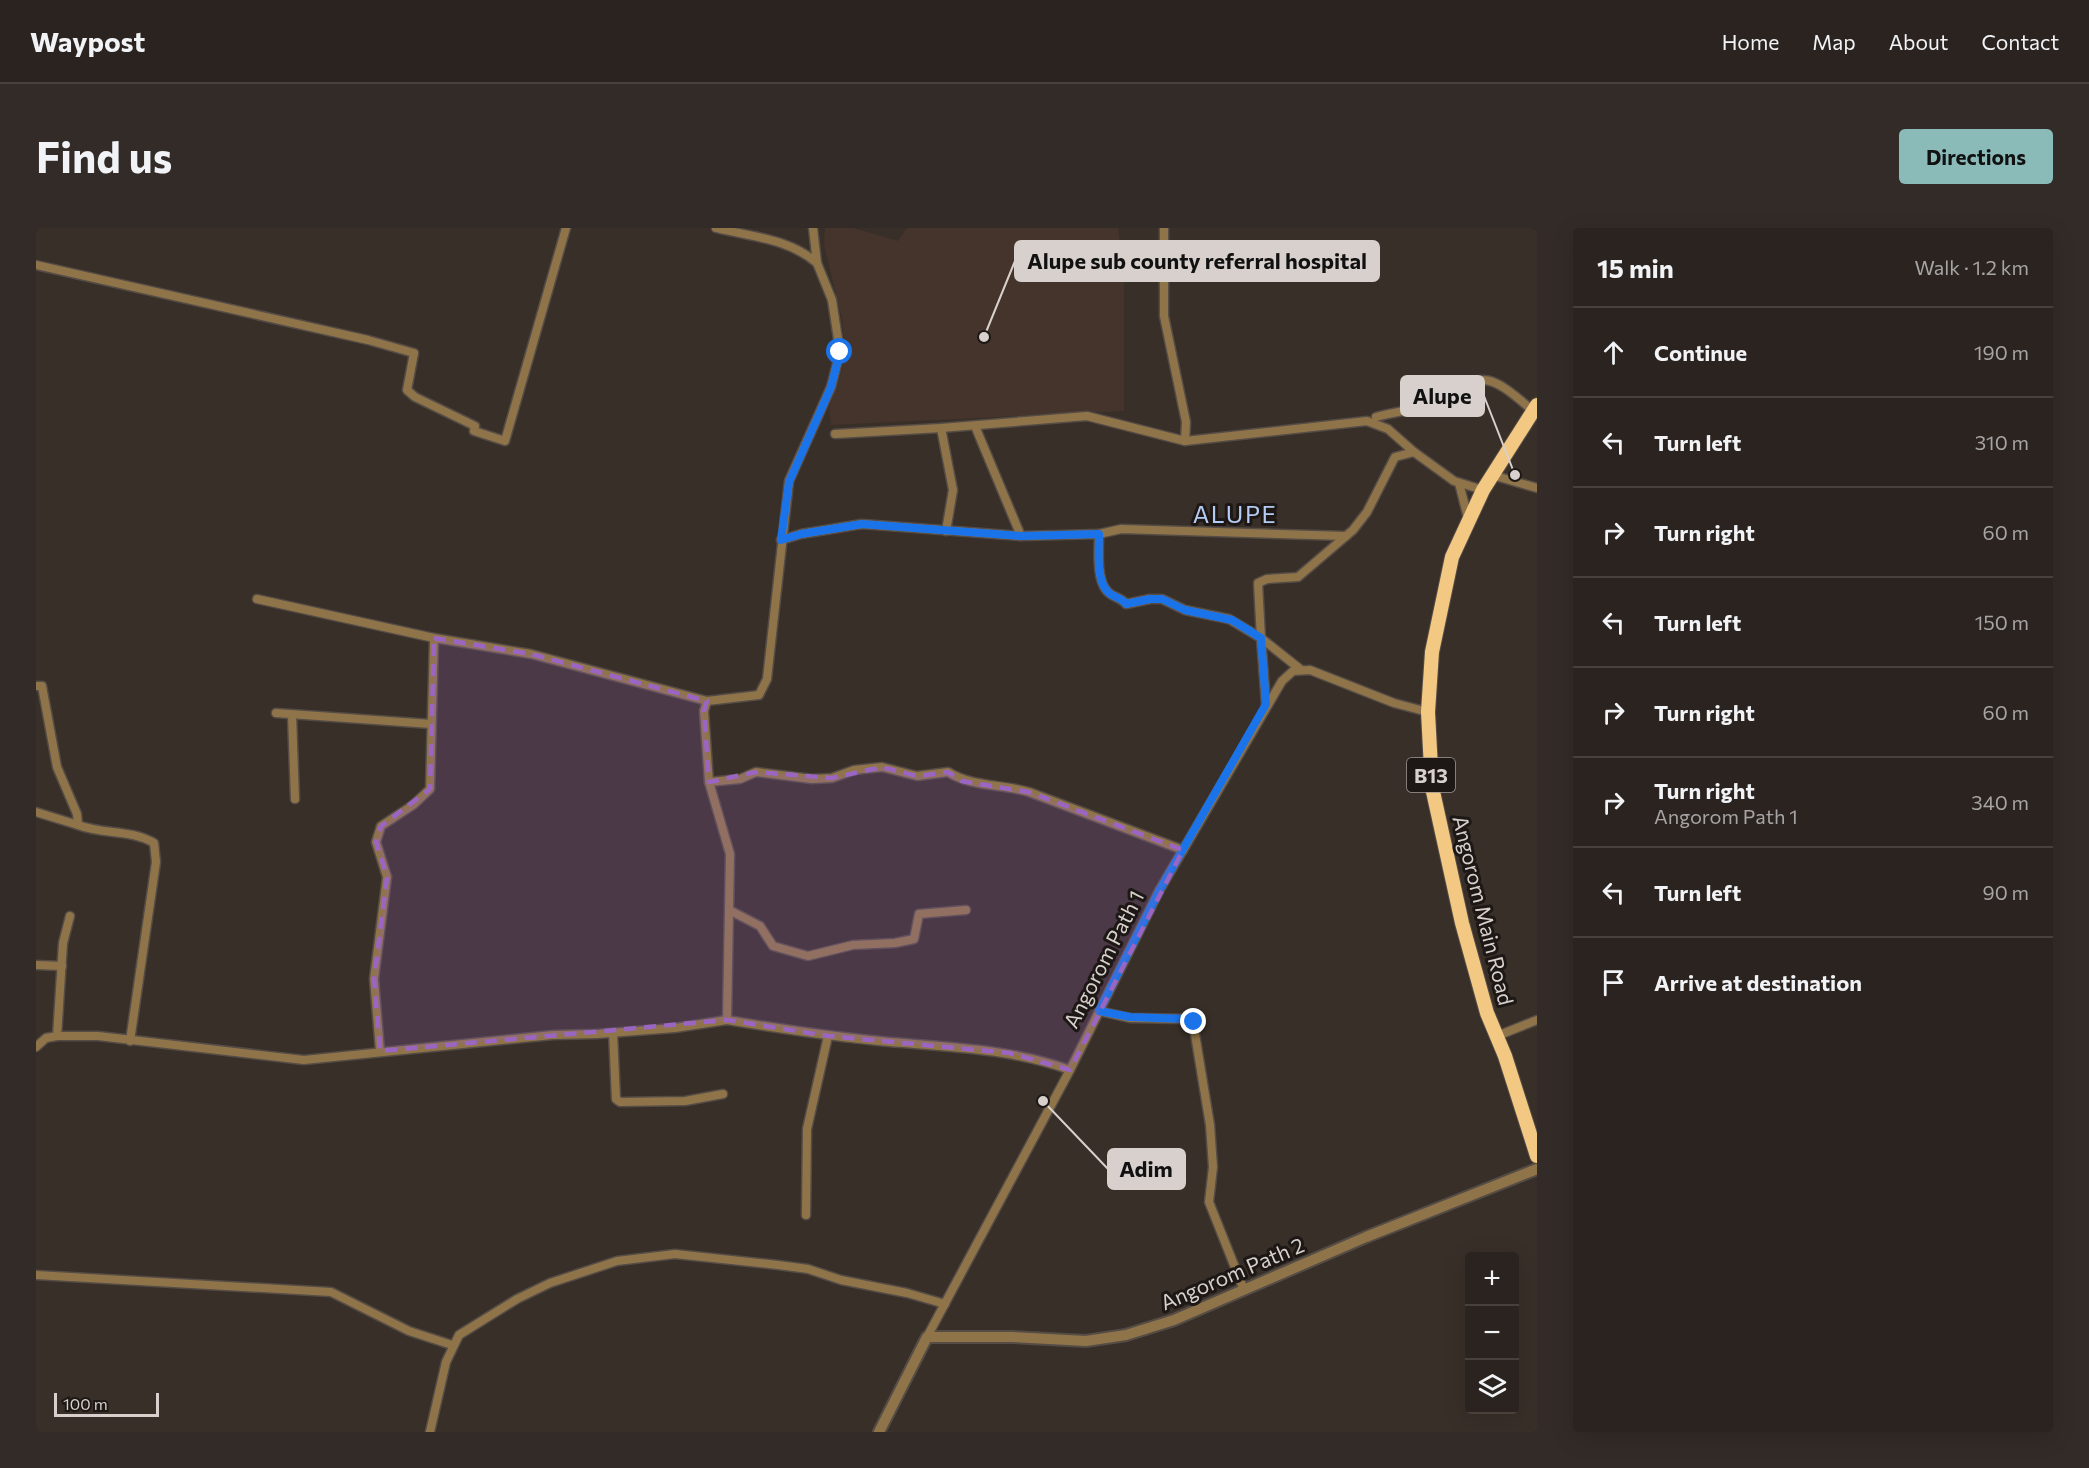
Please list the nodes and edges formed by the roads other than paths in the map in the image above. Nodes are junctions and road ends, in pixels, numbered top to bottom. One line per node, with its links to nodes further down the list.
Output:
1 (566, 228): 6 (street)
2 (716, 228): 5 (street)
3 (813, 228): 5 (street)
4 (1164, 228): 12 (street)
5 (817, 263): 23 (street)
6 (36, 265)
7 (1535, 408): 8 (street); 14 (highway, Angorom Main Road / B13)
8 (1376, 417)
9 (975, 426): 10 (street); 12 (street); 21 (street)
10 (941, 428): 11 (street); 19 (street)
11 (835, 434)
12 (1185, 441): 13 (street)
13 (1414, 452): 15 (street); 22 (street)
14 (1492, 475): 16 (street); 17 (highway, Angorom Main Road / B13)
15 (1459, 483): 17 (street); 18 (street)
16 (1537, 488)
17 (1483, 490): 18 (highway, Angorom Main Road / B13)
18 (1468, 518): 31 (highway, Angorom Main Road / B13)
19 (946, 531): 21 (street); 23 (street)
20 (1099, 534): 21 (street); 22 (street); 26 (street)
21 (1021, 536)
22 (1346, 536): 26 (street)
23 (781, 540): 29 (street)
24 (257, 599): 25 (street)
25 (434, 638): 29 (street); 34 (street)
26 (1261, 638): 27 (street); 30 (street)
27 (1300, 669): 30 (street, Angorom Path 1); 31 (street)
28 (36, 686): 38 (street)
29 (707, 701): 35 (street)
30 (1266, 704): 39 (street, Angorom Path 1)
31 (1428, 712): 51 (highway, Angorom Main Road / B13)
32 (276, 713): 33 (street)
33 (292, 715): 34 (street); 36 (street)
34 (431, 724): 54 (street)
35 (709, 782): 39 (street); 41 (street)
36 (296, 800)
37 (36, 812): 38 (street)
38 (78, 825): 52 (street)
39 (1183, 850): 45 (street, Angorom Path 1)
40 (966, 910): 41 (street)
41 (731, 912): 46 (street)
42 (70, 916): 44 (street)
43 (36, 965): 44 (street)
44 (62, 966): 49 (street)
45 (1099, 1011): 55 (street, Angorom Path 1); 61 (street)
46 (727, 1020): 48 (street); 50 (street)
47 (1537, 1020): 51 (street)
48 (613, 1033): 54 (street); 56 (street)
49 (57, 1036): 52 (street); 53 (street)
50 (828, 1036): 55 (street); 59 (street)
51 (1497, 1036): 57 (highway, Angorom Main Road / B13)
52 (130, 1041): 54 (street)
53 (36, 1047)
54 (380, 1051)
55 (1070, 1070): 62 (street, Angorom Path 1)
56 (723, 1094)
57 (1537, 1156)
58 (1537, 1169): 61 (street, Angorom Path 2)
59 (806, 1215)
60 (36, 1275): 64 (street)
61 (1244, 1290): 63 (street, Angorom Path 2)
62 (945, 1304): 63 (street, Angorom Path 1); 64 (street)
63 (927, 1337): 66 (street, Angorom Path 1)
64 (452, 1345): 65 (street)
65 (430, 1432)
66 (879, 1432)

